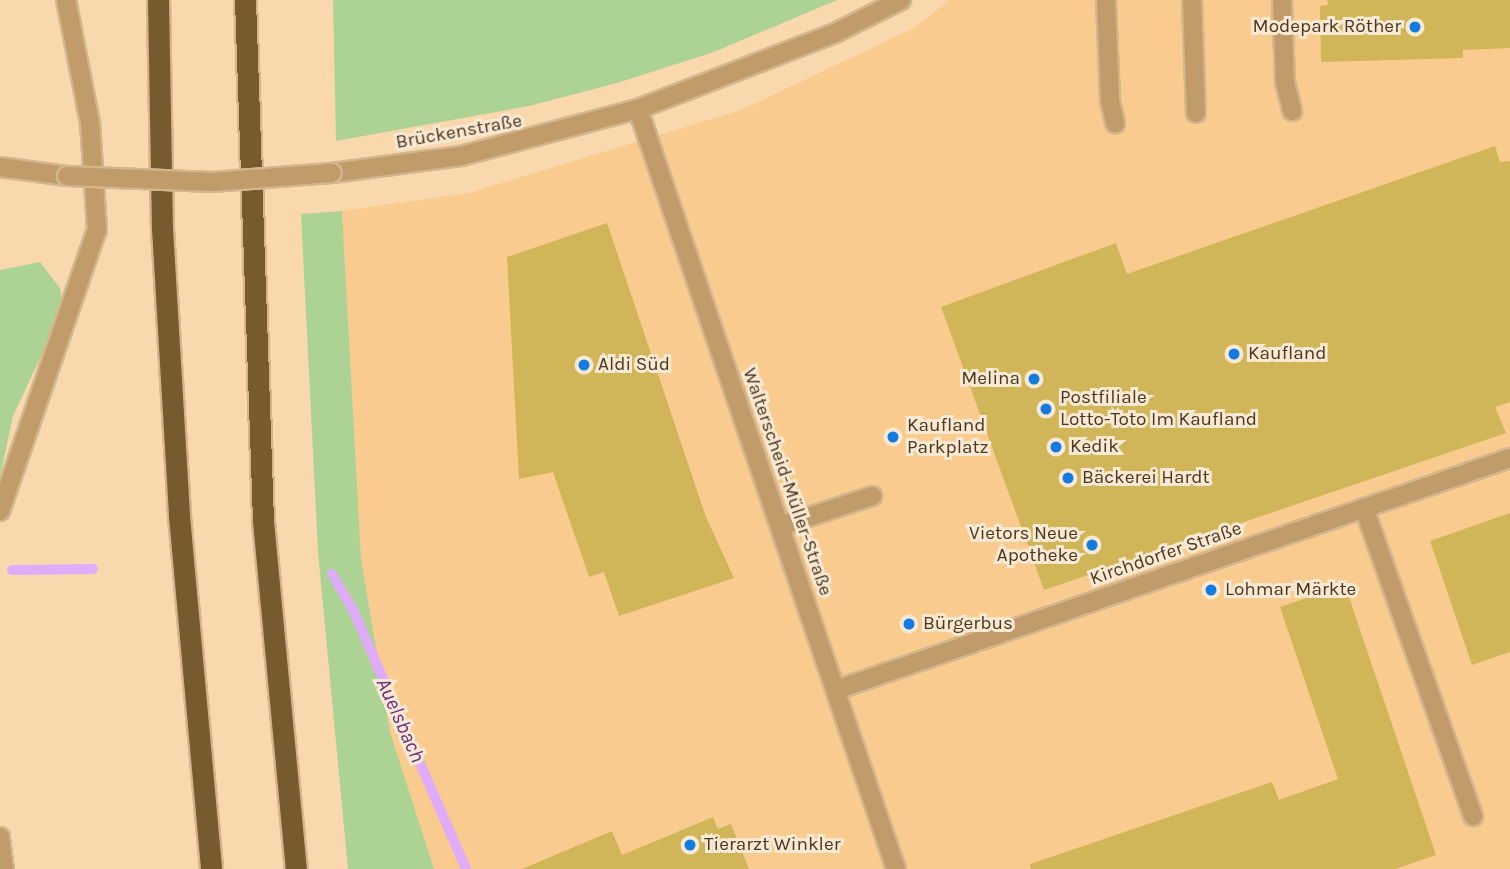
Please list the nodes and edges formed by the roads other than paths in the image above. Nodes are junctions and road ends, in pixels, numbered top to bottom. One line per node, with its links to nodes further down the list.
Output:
1 (66, 0): 16 (street)
2 (159, 0): 22 (highway)
3 (245, 0): 23 (highway)
4 (901, 0): 8 (street, Brückenstraße)
5 (1107, 0): 11 (street)
6 (1192, 0): 10 (street)
7 (1282, 0): 9 (street)
8 (638, 109): 12 (street, Brückenstraße, bridge); 17 (street, Walterscheid-Müller-Straße)
9 (1292, 111)
10 (1196, 113)
11 (1115, 123)
12 (0, 167)
13 (1510, 458): 15 (street, Kirchdorfer Straße)
14 (872, 496): 17 (street)
15 (1364, 508): 18 (street, Kirchdorfer Straße); 19 (street)
16 (0, 511)
17 (781, 526): 18 (street, Walterscheid-Müller-Straße)
18 (836, 690): 24 (street, Walterscheid-Müller-Straße)
19 (1473, 816)
20 (0, 837): 21 (street)
21 (4, 869)
22 (211, 869)
23 (296, 869)
24 (896, 869)

